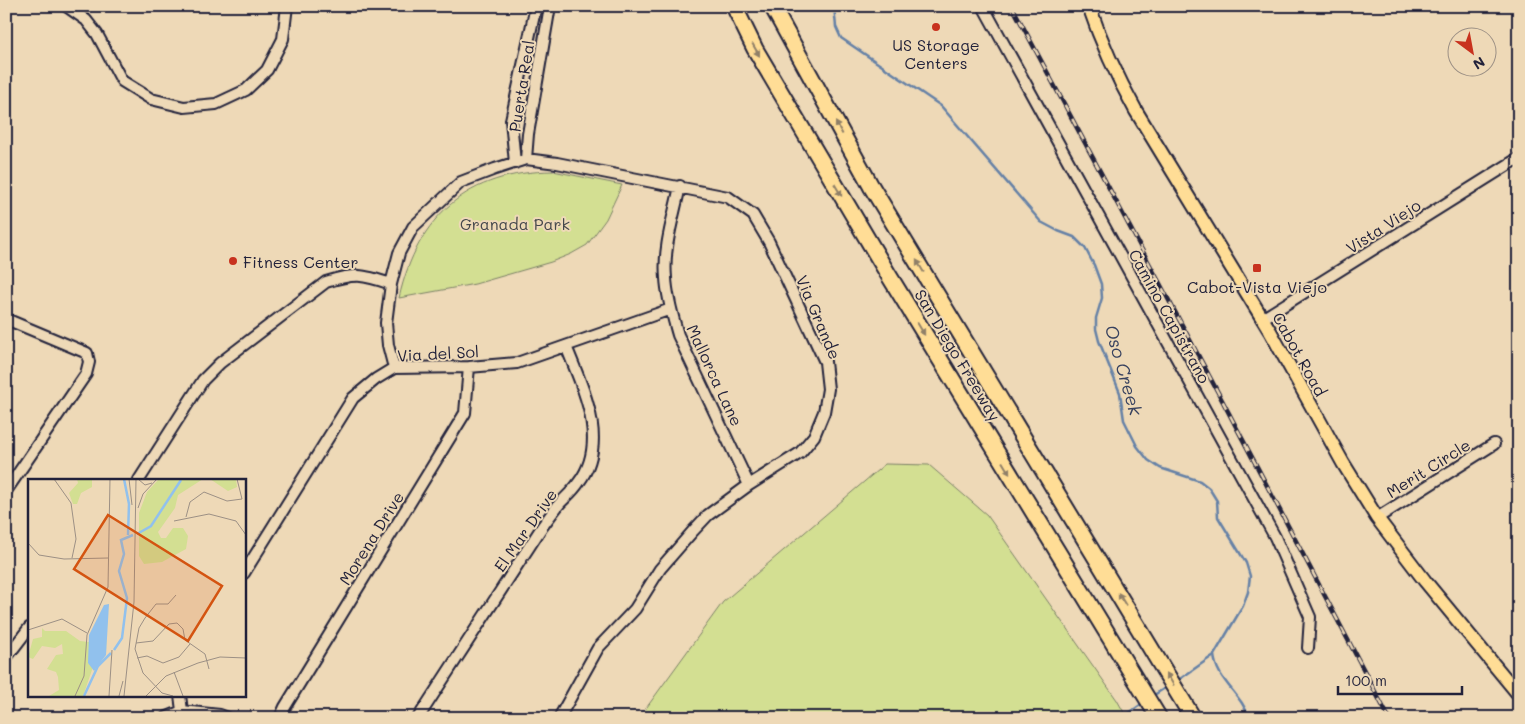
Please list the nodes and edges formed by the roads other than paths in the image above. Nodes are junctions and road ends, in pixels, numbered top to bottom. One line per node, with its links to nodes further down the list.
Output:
1 (66, 6): 2 (street)
2 (287, 6)
3 (536, 6): 11 (street, Puerta Real)
4 (550, 6): 10 (street, Puerta Real)
5 (734, 6): 37 (highway, San Diego Freeway, one-way to 37)
6 (772, 6): 38 (highway, San Diego Freeway, one-way to 6)
7 (983, 6): 27 (street, Camino Capistrano)
8 (1089, 6): 16 (main road, Cabot Road)
9 (1519, 158): 16 (street, Vista Viejo)
10 (526, 159): 11 (street); 12 (street, Via Grande)
11 (515, 163): 13 (street)
12 (680, 186): 14 (street, Mallorca Lane); 22 (street, Via Grande)
13 (391, 284): 19 (street); 21 (street)
14 (671, 309): 17 (street, Via del Sol); 22 (street, Mallorca Lane)
15 (6, 319): 23 (street)
16 (1262, 319): 24 (main road, Cabot Road)
17 (566, 346): 18 (street, Via del Sol); 35 (street, El Mar Drive)
18 (468, 367): 19 (street, Via del Sol); 34 (street, Morena Drive)
19 (394, 368): 25 (street, Via del Sol)
20 (1494, 444): 24 (street, Merit Circle)
21 (140, 479)
22 (749, 485): 36 (street, Via Grande)
23 (6, 491)
24 (1377, 518): 29 (main road, Cabot Road)
25 (245, 571)
26 (28, 629): 28 (street)
27 (1308, 648)
28 (6, 658)
29 (1519, 695)
30 (180, 696): 31 (street)
31 (182, 711): 32 (street); 33 (street)
32 (165, 718)
33 (228, 718)
34 (280, 718)
35 (418, 718)
36 (559, 718)
37 (1159, 718)
38 (1194, 718)

